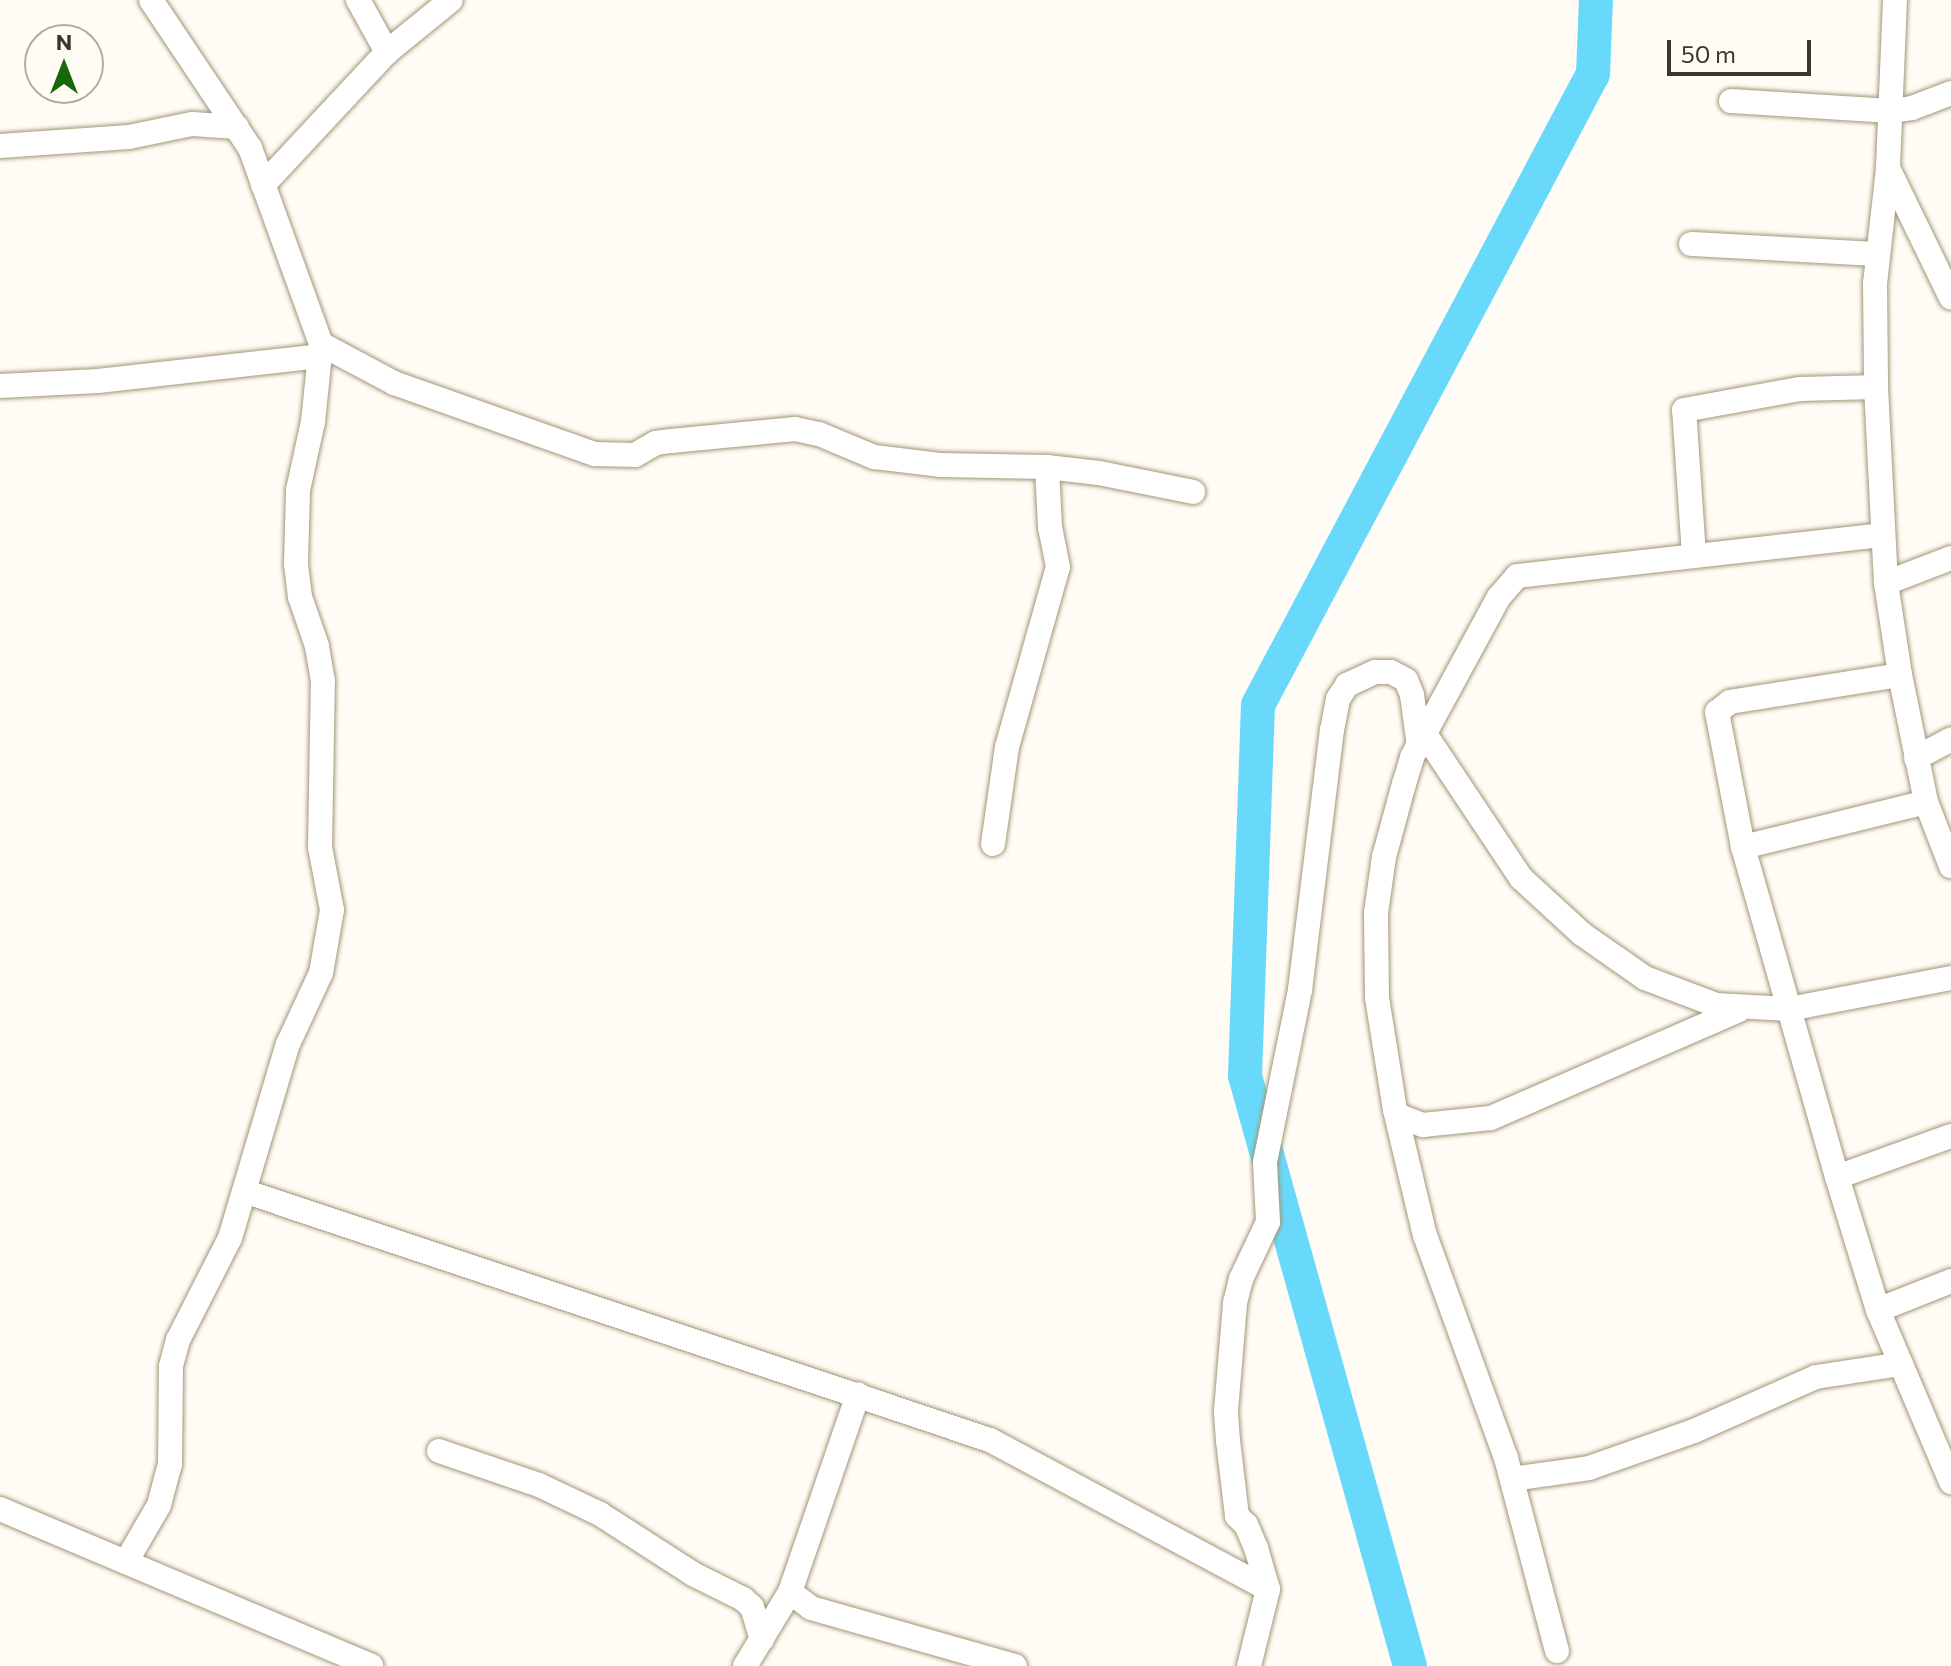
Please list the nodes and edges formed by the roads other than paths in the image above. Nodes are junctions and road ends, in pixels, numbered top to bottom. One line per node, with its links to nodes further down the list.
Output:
1 (151, 0): 9 (street)
2 (358, 0): 5 (street)
3 (451, 0): 5 (street)
4 (1895, 0): 8 (street)
5 (387, 52): 12 (street)
6 (1951, 93): 8 (street)
7 (1731, 101): 8 (street)
8 (1891, 111): 11 (street)
9 (237, 127): 10 (street); 12 (street)
10 (0, 146)
11 (1888, 168): 14 (street); 15 (street)
12 (263, 185): 17 (street)
13 (1691, 244): 14 (street)
14 (1878, 254): 19 (street)
15 (1943, 260): 16 (street)
16 (1951, 298)
17 (320, 350): 18 (street); 20 (street); 40 (street)
18 (0, 386)
19 (1876, 387): 22 (street); 23 (street)
20 (1047, 467): 21 (street); 31 (street)
21 (1193, 492)
22 (1883, 535): 23 (street); 25 (street)
23 (1694, 555): 28 (street)
24 (1951, 558): 25 (street)
25 (1886, 583): 26 (street)
26 (1900, 675): 29 (street); 32 (street)
27 (1951, 739): 29 (street)
28 (1422, 740): 35 (street); 37 (street); 51 (street)
29 (1916, 758): 30 (street)
30 (1926, 802): 32 (street); 33 (street)
31 (993, 844)
32 (1743, 847): 36 (street)
33 (1951, 866)
34 (1951, 978): 36 (street)
35 (1745, 1007): 36 (street); 37 (street)
36 (1789, 1009): 39 (street)
37 (1399, 1116): 47 (street)
38 (1951, 1136): 39 (street)
39 (1837, 1177): 42 (street)
40 (244, 1191): 44 (street); 50 (street)
41 (1951, 1281): 42 (street)
42 (1878, 1310): 43 (street)
43 (1901, 1364): 46 (street); 47 (street)
44 (858, 1394): 51 (street); 52 (street)
45 (439, 1451): 53 (street)
46 (1945, 1456): 48 (street)
47 (1512, 1479): 54 (street)
48 (1951, 1482)
49 (0, 1509): 50 (street)
50 (126, 1562): 55 (street)
51 (1268, 1589): 58 (street)
52 (790, 1592): 53 (street); 57 (street)
53 (762, 1640): 56 (street)
54 (1557, 1651)
55 (371, 1666)
56 (745, 1666)
57 (1015, 1666)
58 (1249, 1666)

